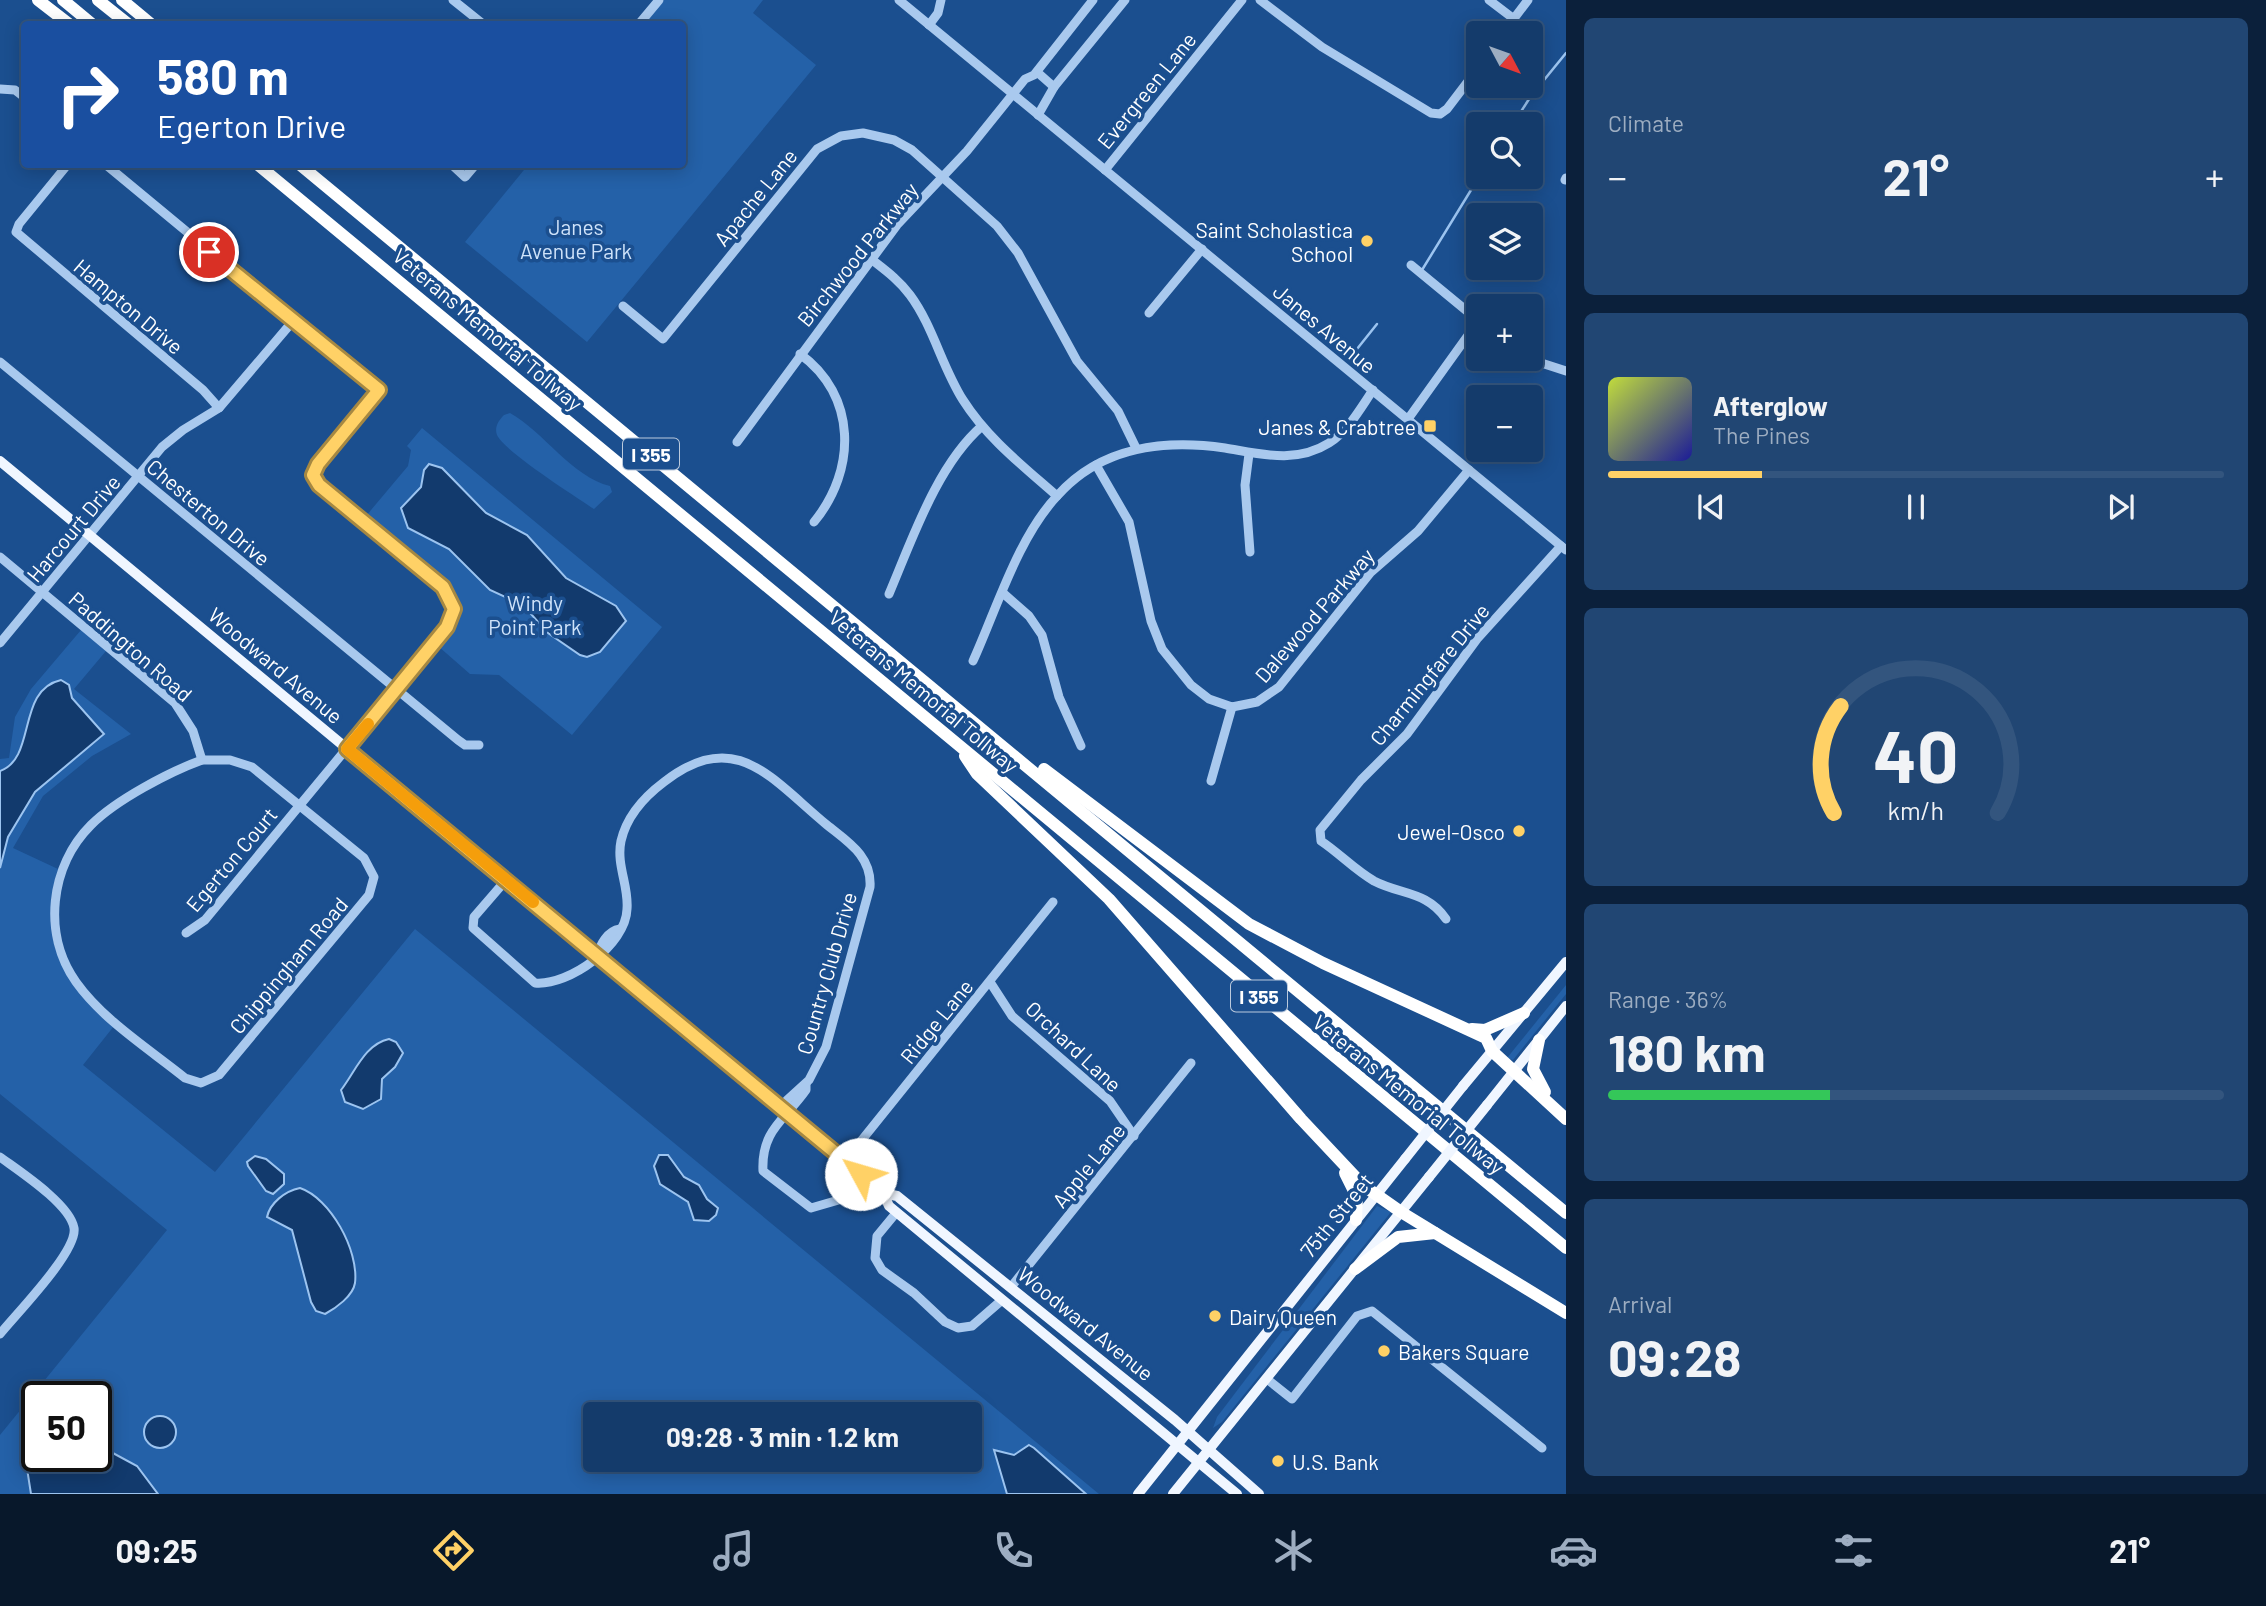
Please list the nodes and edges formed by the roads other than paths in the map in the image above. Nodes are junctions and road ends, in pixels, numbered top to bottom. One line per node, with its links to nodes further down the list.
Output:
1 (38, 0): 16 (highway)
2 (63, 0): 17 (highway)
3 (98, 0): 18 (highway)
4 (122, 0): 19 (highway)
5 (453, 0): 20 (street)
6 (659, 0): 21 (street)
7 (899, 0): 22 (street, Janes Avenue)
8 (941, 0): 22 (street)
9 (1093, 0): 23 (street, Birchwood Parkway)
10 (1125, 0): 26 (street)
11 (1242, 0): 36 (street, Evergreen Lane)
12 (1260, 0): 24 (street)
13 (1489, 0): 15 (street)
14 (1528, 0): 15 (street)
15 (1514, 19)
16 (65, 21)
17 (88, 21)
18 (124, 21)
19 (147, 21)
20 (479, 21)
21 (642, 21)
22 (929, 25): 27 (street, Janes Avenue)
23 (1037, 72): 26 (street); 27 (street, Birchwood Parkway)
24 (1466, 85)
25 (2, 88): 28 (street)
26 (1054, 88): 29 (street)
27 (1013, 94): 29 (street, Janes Avenue); 37 (street, Birchwood Parkway)
28 (21, 96)
29 (1038, 115): 36 (street, Janes Avenue)
30 (65, 168): 51 (street, Hampton Drive)
31 (110, 168): 44 (street)
32 (262, 168): 74 (highway, Veterans Memorial Tollway / I 355)
33 (304, 168): 75 (highway, Veterans Memorial Tollway / I 355)
34 (456, 168): 35 (street)
35 (473, 168)
36 (1105, 170): 38 (street, Janes Avenue)
37 (942, 178): 39 (street, Birchwood Parkway); 41 (street, Apache Lane); 55 (street)
38 (1202, 248): 43 (street); 50 (street, Janes Avenue)
39 (871, 259): 46 (street, Birchwood Parkway); 53 (street)
40 (1411, 265): 42 (street)
41 (623, 306)
42 (1466, 310)
43 (1149, 313)
44 (293, 321): 51 (street, Harcourt Drive); 72 (street, Egerton Court)
45 (1466, 339): 52 (street)
46 (800, 354): 54 (street, Birchwood Parkway); 62 (street)
47 (0, 362): 60 (street, Chesterton Drive)
48 (1543, 364): 49 (street)
49 (1566, 371)
50 (1373, 390): 52 (street, Janes Avenue); 56 (street)
51 (219, 408): 60 (street, Harcourt Drive)
52 (1408, 419): 59 (street, Janes Avenue)
53 (982, 426): 61 (street); 68 (street)
54 (737, 442)
55 (1136, 448): 56 (street); 58 (street)
56 (1249, 454): 65 (street)
57 (0, 461): 63 (main road, Woodward Avenue)
58 (1096, 465): 61 (street); 73 (street)
59 (1469, 470): 64 (street, Janes Avenue); 73 (street, Dalewood Parkway)
60 (138, 476): 63 (street, Harcourt Drive); 72 (street, Chesterton Drive)
61 (1057, 496): 69 (street)
62 (814, 522)
63 (90, 536): 67 (street, Harcourt Drive); 78 (main road, Woodward Avenue)
64 (1564, 548): 84 (street, Charmingfare Drive)
65 (1250, 552)
66 (0, 557): 67 (street, Paddington Road)
67 (43, 592): 70 (street, Harcourt Drive); 79 (street, Paddington Road)
68 (889, 594)
69 (1004, 594): 71 (street); 77 (street)
70 (0, 643)
71 (974, 661)
72 (396, 689): 76 (street, Chesterton Drive); 78 (street, Egerton Court)
73 (1231, 708): 80 (street)
74 (955, 742): 100 (highway); 111 (highway, Veterans Memorial Tollway / I 355)
75 (1002, 744): 91 (highway); 108 (highway, Veterans Memorial Tollway / I 355)
76 (479, 745)
77 (1081, 746)
78 (347, 749): 81 (street, Egerton Court); 82 (main road, Woodward Avenue)
79 (202, 760): 81 (street); 81 (street, Chippingham Road)
80 (1211, 781)
81 (300, 805): 85 (street, Egerton Court)
82 (506, 880): 86 (main road, Woodward Avenue); 86 (street)
83 (1053, 902): 88 (street, Ridge Lane)
84 (1446, 919)
85 (186, 933)
86 (597, 956): 97 (main road, Woodward Avenue); 97 (street, Country Club Drive)
87 (1566, 962): 90 (main road, 75th Street)
88 (990, 982): 99 (street, Orchard Lane); 101 (street, Ridge Lane)
89 (1566, 1006): 92 (main road)
90 (1524, 1013): 91 (highway); 93 (main road, 75th Street)
91 (1469, 1028): 93 (highway)
92 (1539, 1040): 95 (main road); 96 (highway)
93 (1492, 1051): 95 (highway); 105 (main road, 75th Street, bridge)
94 (1191, 1063): 99 (street, Apple Lane)
95 (1514, 1070): 96 (highway); 106 (main road, bridge)
96 (1550, 1102): 98 (highway)
97 (786, 1113): 101 (main road, Woodward Avenue); 103 (street, Country Club Drive)
98 (1566, 1119)
99 (1134, 1136): 113 (street, Apple Lane)
100 (1334, 1155): 105 (highway); 109 (highway)
101 (845, 1161): 103 (main road, Woodward Avenue)
102 (2, 1162): 116 (street)
103 (861, 1174): 104 (main road, Woodward Avenue)
104 (883, 1193): 107 (main road, Woodward Avenue); 113 (main road, Woodward Avenue)
105 (1376, 1196): 106 (highway); 109 (main road, 75th Street)
106 (1401, 1212): 110 (highway); 112 (main road)
107 (896, 1213): 114 (main road, Woodward Avenue); 114 (street)
108 (1566, 1213)
109 (1356, 1220): 118 (main road, 75th Street)
110 (1435, 1233): 112 (highway); 115 (highway)
111 (1566, 1248)
112 (1356, 1269): 117 (main road)
113 (1011, 1287): 118 (main road, Woodward Avenue)
114 (1002, 1300): 119 (main road, Woodward Avenue)
115 (1566, 1313)
116 (0, 1334)
117 (1268, 1379): 120 (street); 121 (main road)
118 (1187, 1431): 119 (main road, 75th Street); 121 (main road, Woodward Avenue)
119 (1177, 1444): 122 (main road, Woodward Avenue); 123 (main road, 75th Street)
120 (1542, 1448)
121 (1209, 1450): 122 (main road); 126 (main road, Woodward Avenue)
122 (1199, 1463): 124 (main road); 125 (main road, Woodward Avenue)
123 (1138, 1494)
124 (1173, 1494)
125 (1237, 1494)
126 (1259, 1494)

